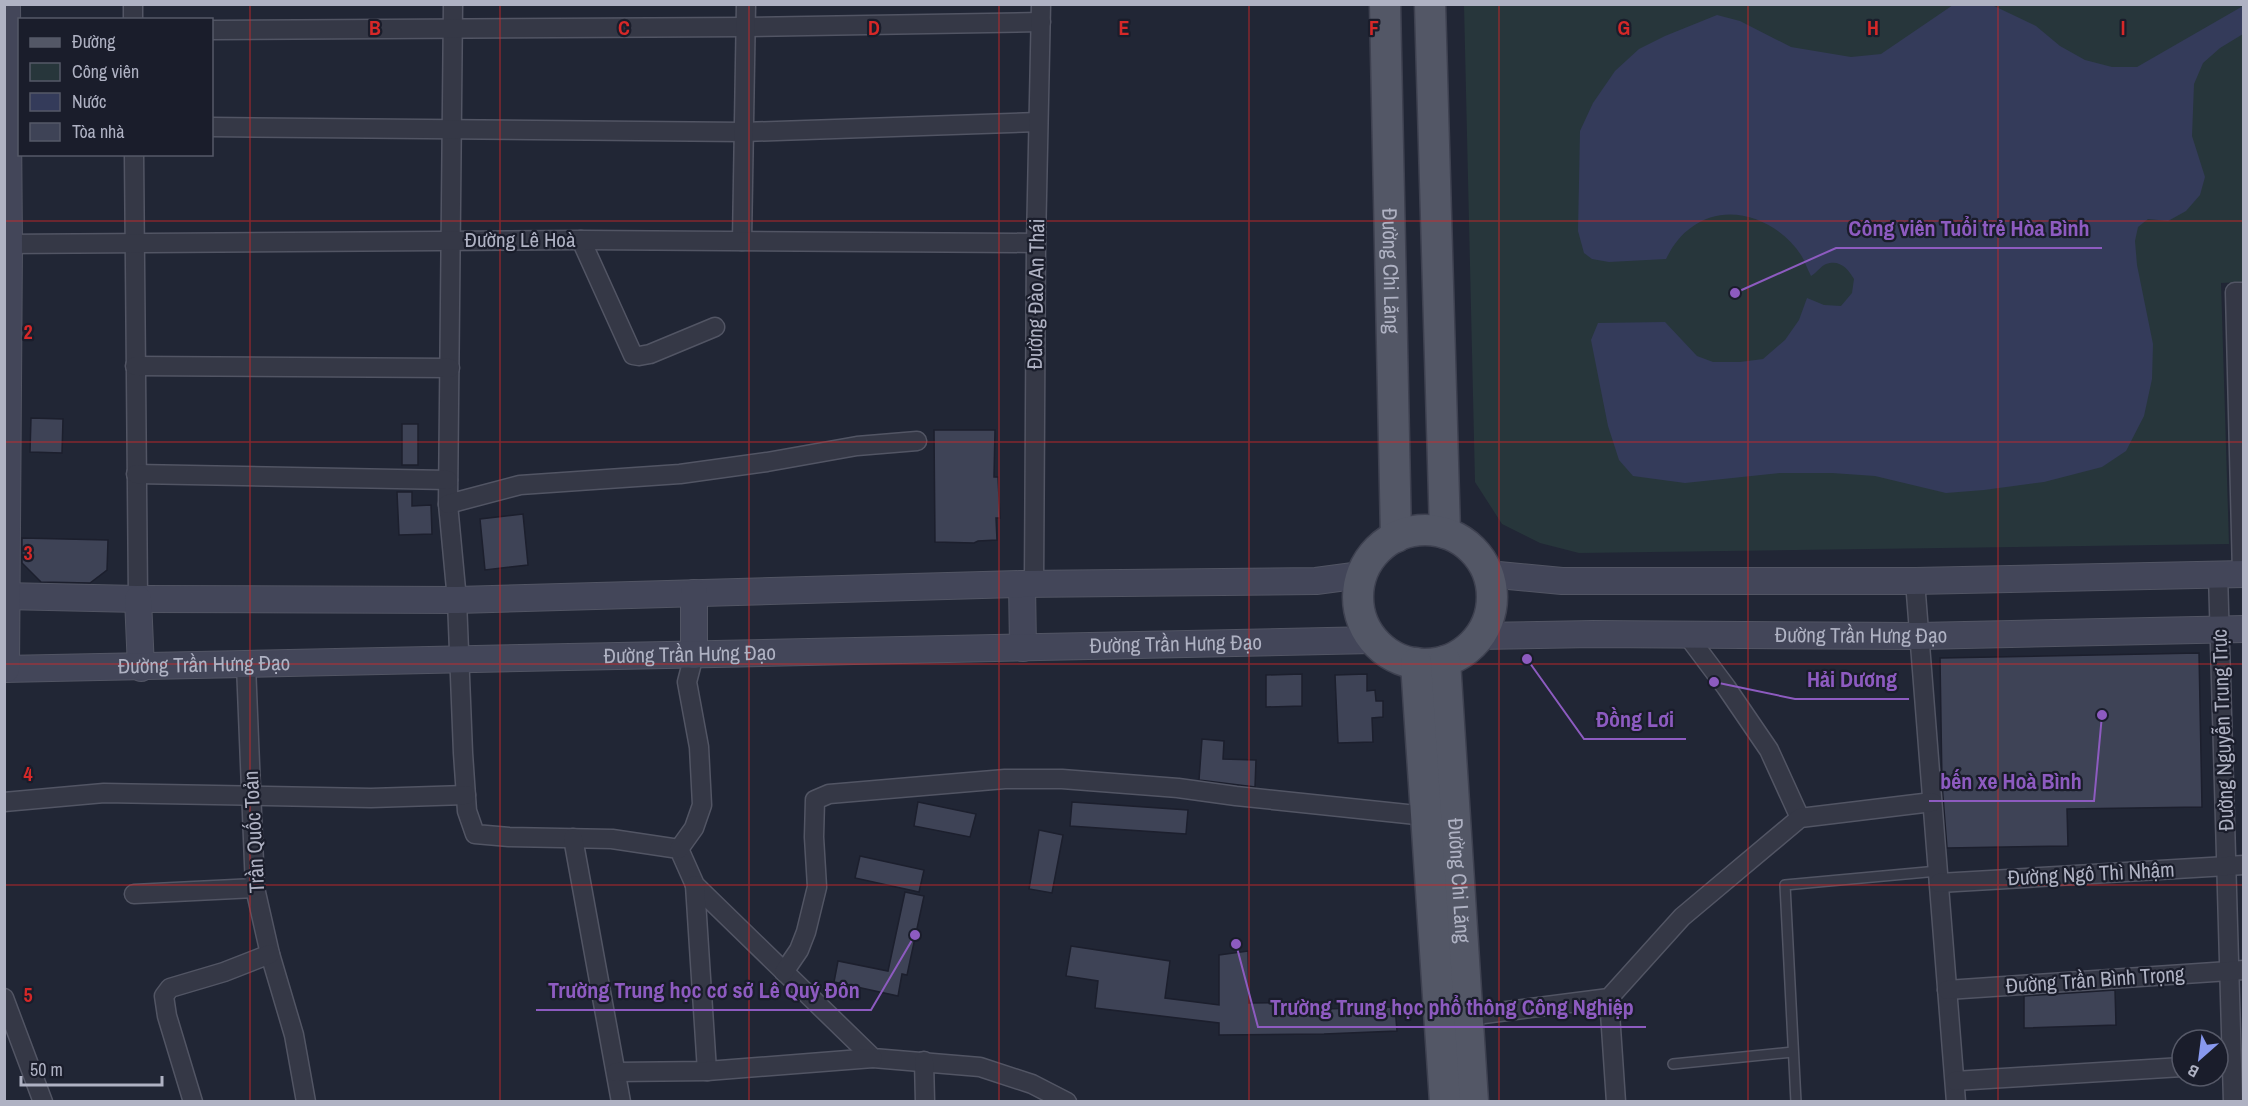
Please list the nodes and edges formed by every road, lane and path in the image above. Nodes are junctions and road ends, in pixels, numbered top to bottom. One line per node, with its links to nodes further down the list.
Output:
1 (8, 4): 20 (main road)
2 (453, 4): 8 (street)
3 (746, 4): 7 (street)
4 (1385, 4): 30 (main road, Đường Chi Lăng)
5 (1430, 4): 29 (main road)
6 (1041, 13): 7 (street); 10 (street, Đường Đào An Thái)
7 (745, 27): 8 (street); 13 (street)
8 (453, 28): 9 (street); 12 (street)
9 (213, 30)
10 (1038, 122): 13 (street); 19 (street, Đường Đào An Thái)
11 (213, 127): 12 (street)
12 (452, 129): 13 (street); 16 (street)
13 (744, 132): 17 (street)
14 (134, 156): 18 (street)
15 (581, 240): 16 (street, Đường Lê Hoà); 17 (street, Đường Lê Hoà); 22 (street)
16 (451, 241): 18 (street, Đường Lê Hoà); 24 (street)
17 (742, 241): 19 (street, Đường Lê Hoà)
18 (134, 243): 20 (street, Đường Lê Hoà); 23 (street)
19 (1036, 243): 35 (street, Đường Đào An Thái)
20 (7, 244): 37 (main road)
21 (2244, 292): 32 (street, Đường Nguyễn Trung Trực)
22 (715, 327)
23 (135, 366): 24 (street); 26 (street)
24 (450, 368): 27 (street)
25 (917, 441): 28 (street)
26 (136, 474): 27 (street); 38 (street)
27 (448, 480): 28 (street)
28 (448, 504): 39 (street)
29 (1445, 533): 30 (main road); 31 (main road)
30 (1396, 537): 33 (main road)
31 (1488, 574): 34 (main road); 42 (main road)
32 (2235, 574): 34 (main road); 40 (street, Đường Nguyễn Trung Trực)
33 (1361, 575): 35 (main road); 44 (main road)
34 (1915, 581): 43 (street)
35 (1028, 584): 36 (main road); 45 (main road)
36 (694, 593): 39 (main road); 46 (main road)
37 (5, 596): 38 (main road); 51 (main road)
38 (138, 599): 39 (main road); 50 (main road)
39 (458, 600): 47 (street)
40 (2232, 629): 43 (main road, Đường Trần Hưng Đạo); 60 (street, Đường Nguyễn Trung Trực)
41 (1687, 634): 42 (main road, Đường Trần Hưng Đạo); 43 (main road, Đường Trần Hưng Đạo); 57 (street)
42 (1479, 636): 48 (main road)
43 (1919, 636): 55 (street)
44 (1373, 640): 45 (main road, Đường Trần Hưng Đạo); 48 (main road)
45 (1023, 648): 46 (main road, Đường Trần Hưng Đạo)
46 (694, 656): 47 (main road, Đường Trần Hưng Đạo); 59 (street)
47 (460, 660): 49 (main road, Đường Trần Hưng Đạo); 52 (street)
48 (1430, 662): 56 (main road, Đường Chi Lăng); 71 (main road, Đường Chi Lăng)
49 (246, 665): 50 (main road, Đường Trần Hưng Đạo); 53 (street, Trần Quốc Toản)
50 (141, 668): 51 (main road, Đường Trần Hưng Đạo)
51 (5, 669)
52 (466, 795): 53 (street); 58 (street)
53 (251, 796): 54 (street); 63 (street, Trần Quốc Toản)
54 (4, 802)
55 (1932, 802): 57 (street); 61 (street)
56 (1426, 816): 67 (street); 71 (main road, Đường Chi Lăng)
57 (1800, 818): 70 (street)
58 (573, 838): 59 (street); 79 (street)
59 (679, 849): 62 (street)
60 (2235, 865): 61 (street, Đường Ngô Thì Nhậm); 66 (street, Đường Nguyễn Trung Trực)
61 (1938, 877): 68 (street); 72 (lane)
62 (695, 885): 67 (street); 78 (street)
63 (255, 888): 64 (street); 65 (street, Trần Quốc Toản)
64 (134, 894)
65 (270, 954): 82 (street); 83 (street, Trần Quốc Toản)
66 (2236, 970): 68 (street, Đường Trần Bình Trọng); 76 (street, Đường Nguyễn Trung Trực)
67 (784, 972): 73 (street)
68 (1947, 990): 80 (street)
69 (4, 998): 81 (street)
70 (1609, 998): 71 (street); 89 (street)
71 (1454, 1017): 87 (main road, Đường Chi Lăng); 88 (main road, Đường Chi Lăng)
72 (1793, 1052): 75 (lane); 90 (lane)
73 (873, 1058): 74 (street); 78 (street)
74 (924, 1061): 85 (street); 86 (street)
75 (1673, 1064)
76 (2231, 1064): 92 (street, Đường Nguyễn Trung Trực)
77 (2170, 1068): 80 (street)
78 (707, 1071): 79 (street)
79 (616, 1072): 84 (street)
80 (1955, 1081): 91 (street)
81 (43, 1101)
82 (193, 1101)
83 (306, 1101)
84 (621, 1101)
85 (925, 1101)
86 (1066, 1101)
87 (1445, 1101)
88 (1473, 1101)
89 (1617, 1101)
90 (1796, 1101)
91 (1956, 1101)
92 (2233, 1101)

